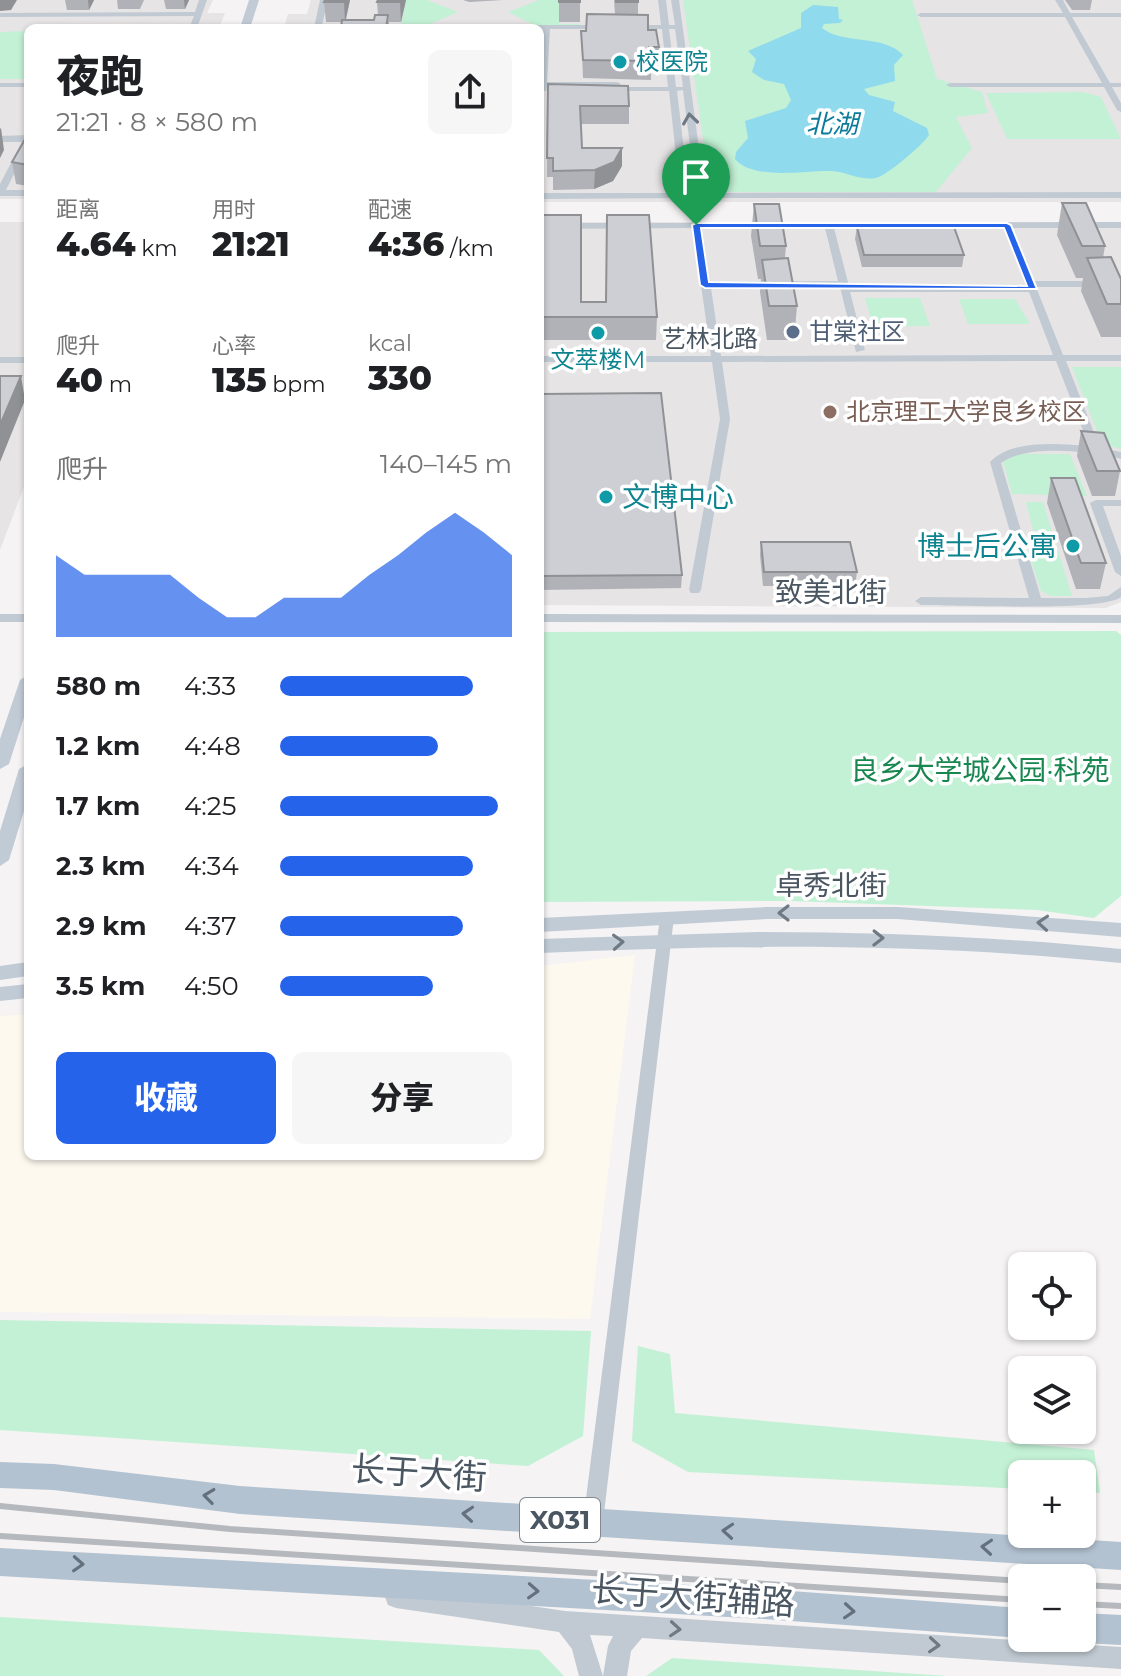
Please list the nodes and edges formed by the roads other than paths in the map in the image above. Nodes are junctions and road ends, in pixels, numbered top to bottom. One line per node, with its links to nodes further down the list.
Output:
1 (203, 0): 8 (street)
2 (254, 0): 14 (main road)
3 (267, 0): 15 (main road)
4 (324, 0): 16 (street)
5 (662, 0): 18 (street)
6 (675, 0): 19 (street)
7 (1059, 0): 11 (street)
8 (198, 14): 9 (street); 13 (street)
9 (0, 15)
10 (921, 15): 11 (street)
11 (1068, 15): 12 (street); 23 (street)
12 (1121, 15)
13 (194, 24)
14 (246, 24)
15 (259, 24)
16 (319, 24)
17 (546, 27): 18 (street); 20 (street)
18 (665, 27): 19 (street); 25 (street)
19 (678, 27): 26 (street)
20 (544, 57)
21 (950, 85): 22 (street)
22 (1043, 85): 23 (street); 30 (street)
23 (1107, 85): 24 (street); 31 (street)
24 (1121, 85)
25 (672, 86): 26 (street); 29 (street); 39 (street)
26 (686, 86): 39 (street, one-way to 26)
27 (0, 87): 28 (street)
28 (24, 87)
29 (544, 87)
30 (1047, 95)
31 (1121, 110)
32 (24, 138): 33 (street)
33 (0, 139)
34 (24, 146): 35 (street)
35 (0, 193): 36 (street)
36 (24, 193)
37 (1121, 195): 39 (street)
38 (544, 196): 39 (street)
39 (693, 196): 40 (street)
40 (696, 225): 41 (street); 45 (street); 48 (street)
41 (829, 225): 42 (street); 49 (street)
42 (1007, 225): 43 (street); 50 (street)
43 (1090, 225): 44 (street); 46 (street)
44 (1121, 225)
45 (544, 226)
46 (1097, 240)
47 (1116, 284): 50 (street)
48 (705, 285): 49 (street); 55 (street)
49 (844, 286): 50 (street); 51 (street)
50 (1032, 286): 52 (street)
51 (860, 350)
52 (1060, 358): 53 (street, 艺林北路); 55 (street, 艺林北路); 58 (street)
53 (1121, 358)
54 (544, 359): 55 (street, 艺林北路)
55 (715, 359): 62 (street)
56 (0, 360): 57 (street)
57 (24, 360)
58 (1095, 450): 59 (street); 65 (street)
59 (1121, 456)
60 (1121, 503): 61 (street)
61 (1121, 572)
62 (695, 590)
63 (1121, 591): 65 (street)
64 (921, 601): 65 (street)
65 (1036, 601)
66 (0, 618): 67 (street)
67 (24, 618)
68 (544, 618): 69 (street, 致美北街)
69 (1121, 619)
70 (24, 692): 71 (main road)
71 (0, 764)
72 (24, 782): 73 (main road)
73 (0, 860)
74 (667, 917): 75 (main road, 卓秀北街); 76 (main road, 卓秀北街, one-way to 74); 77 (street)
75 (544, 925)
76 (1121, 930)
77 (664, 940): 78 (main road, 卓秀北街, one-way to 77); 79 (main road, 卓秀北街, one-way to 79); 85 (street)
78 (544, 946)
79 (1121, 956)
80 (24, 970): 81 (main road)
81 (0, 973)
82 (24, 991): 83 (main road)
83 (0, 994)
84 (0, 1475): 85 (main road, 长于大街 / X031, one-way to 84)
85 (593, 1522): 86 (main road, 长于大街 / X031, one-way to 85)
86 (1121, 1556)
87 (0, 1562): 88 (main road, one-way to 88)
88 (265, 1575): 89 (street, 长于大街辅路); 90 (main road, one-way to 90)
89 (565, 1622): 91 (street, 长于大街辅路); 94 (street)
90 (1008, 1622)
91 (638, 1626): 93 (street, 长于大街辅路, one-way to 93); 95 (street)
92 (1096, 1637): 93 (main road)
93 (1120, 1652)
94 (591, 1676)
95 (615, 1676)

